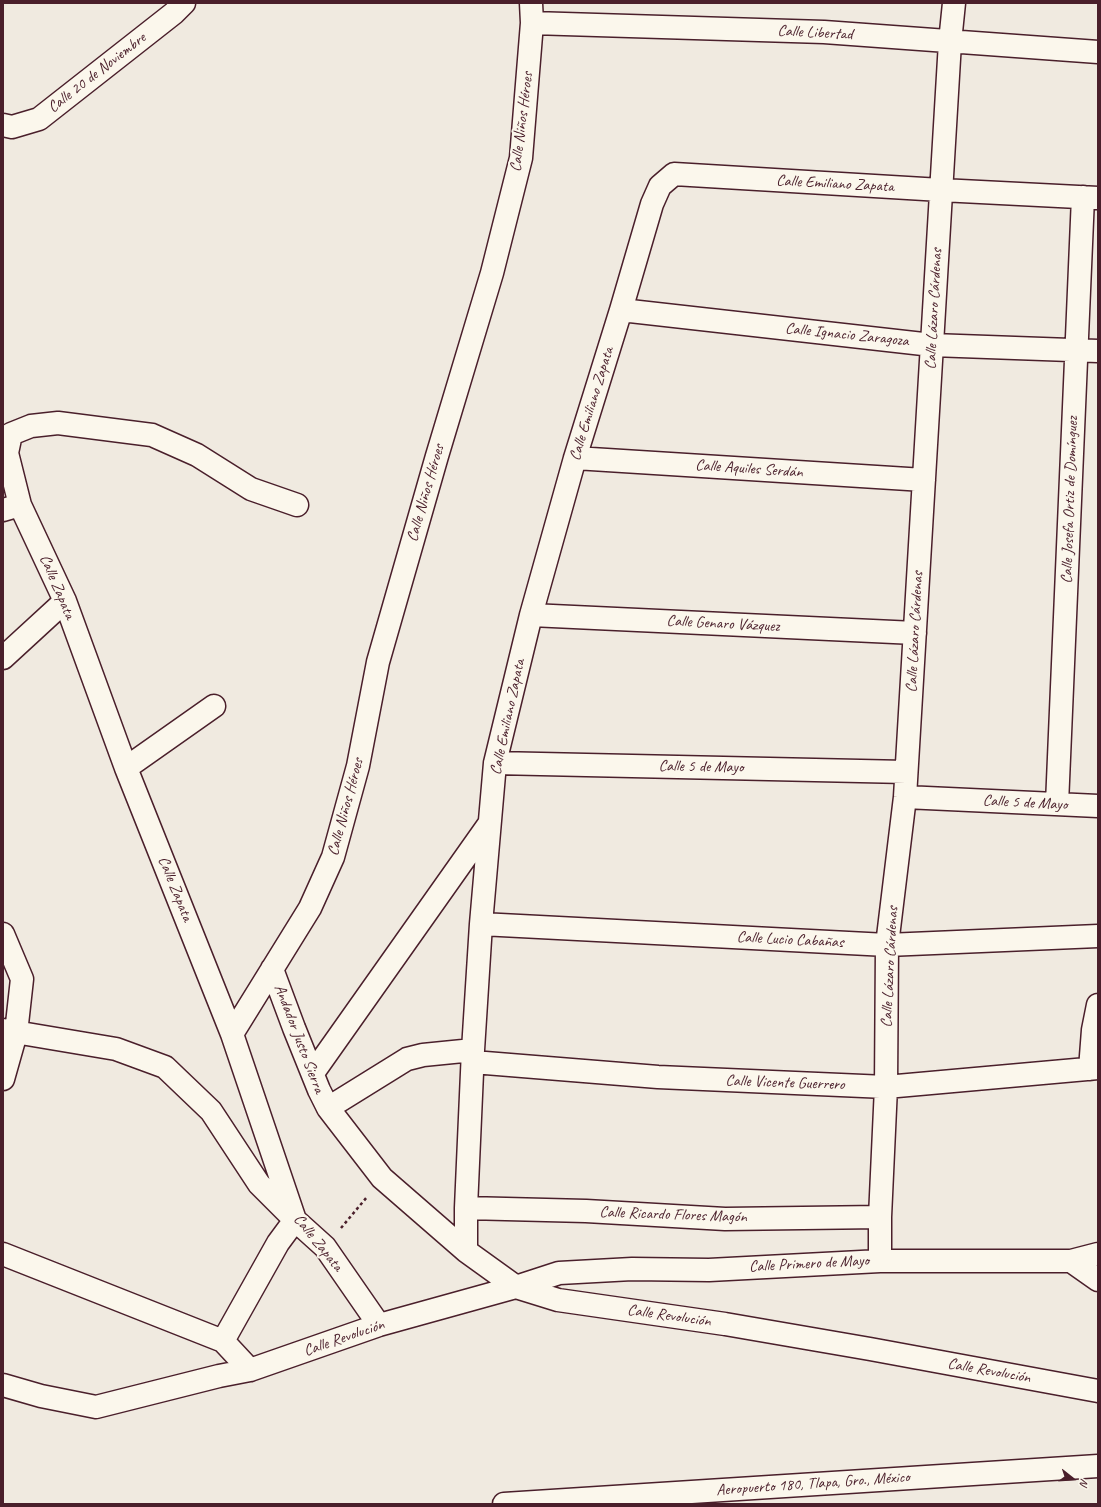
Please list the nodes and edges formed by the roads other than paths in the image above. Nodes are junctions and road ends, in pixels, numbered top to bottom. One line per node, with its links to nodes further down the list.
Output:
1 (184, 3): 6 (street, Calle 20 de Noviembre)
2 (954, 3): 4 (street, Calle Lázaro Cárdenas)
3 (532, 13): 4 (street, Calle Libertad); 33 (street, Calle Niños Héroes)
4 (950, 42): 5 (street, Calle Libertad); 7 (street, Calle Lázaro Cárdenas)
5 (1098, 52)
6 (3, 125)
7 (941, 190): 8 (street, Calle Emiliano Zapata); 9 (street, Calle Emiliano Zapata); 10 (street, Calle Lázaro Cárdenas)
8 (1091, 197): 11 (street, Calle Josefa Ortiz de Domínguez)
9 (621, 310): 10 (street, Calle Ignacio Zaragoza); 13 (street, Calle Emiliano Zapata)
10 (932, 345): 11 (street, Calle Ignacio Zaragoza); 14 (street, Calle Lázaro Cárdenas)
11 (1077, 350): 12 (street, Calle Ignacio Zaragoza); 26 (street, Calle Josefa Ortiz de Domínguez)
12 (1098, 351)
13 (575, 458): 14 (street, Calle Aquiles Serdán); 18 (street, Calle Emiliano Zapata)
14 (924, 480): 19 (street, Calle Lázaro Cárdenas)
15 (297, 505): 16 (street, Calle Zapata)
16 (12, 507): 17 (street, Calle Zapata)
17 (65, 601): 20 (street); 23 (street, Calle Zapata)
18 (531, 615): 19 (street, Calle Genaro Vázquez); 22 (street, Calle Emiliano Zapata)
19 (915, 633): 24 (street, Calle Lázaro Cárdenas)
20 (3, 658)
21 (214, 706): 23 (street)
22 (495, 763): 24 (street, Calle 5 de Mayo); 28 (street, Calle Emiliano Zapata)
23 (126, 768): 36 (street, Calle Zapata)
24 (906, 772): 25 (street, Calle Lázaro Cárdenas)
25 (905, 797): 26 (street, Calle 5 de Mayo); 32 (street, Calle Lázaro Cárdenas)
26 (1057, 804): 27 (street, Calle 5 de Mayo)
27 (1098, 806)
28 (490, 823): 29 (street, Calle Emiliano Zapata); 39 (street)
29 (481, 924): 32 (street, Calle Lucio Cabañas); 37 (street, Calle Emiliano Zapata)
30 (3, 934): 35 (street)
31 (1098, 936): 32 (street, Calle Lucio Cabañas)
32 (887, 945): 41 (street, Calle Lázaro Cárdenas)
33 (272, 969): 36 (street, Calle Niños Héroes); 39 (street, Andador Justo Sierra)
34 (1098, 1005): 38 (street)
35 (10, 1031): 40 (street); 45 (street)
36 (232, 1034): 45 (street, Calle Zapata)
37 (473, 1056): 41 (street, Calle Vicente Guerrero); 42 (street, Andador Justo Sierra); 43 (street, Calle Emiliano Zapata)
38 (1094, 1069): 41 (street, Calle Vicente Guerrero)
39 (313, 1073): 42 (street, Andador Justo Sierra)
40 (3, 1079)
41 (886, 1087): 44 (street, Calle Lázaro Cárdenas)
42 (328, 1108): 46 (street, Andador Justo Sierra)
43 (466, 1208): 44 (street, Calle Ricardo Flores Magón); 46 (street)
44 (880, 1217): 50 (street, Calle Lázaro Cárdenas)
45 (295, 1220): 53 (street, Calle Zapata); 54 (street)
46 (466, 1251): 52 (street)
47 (3, 1254): 54 (street)
48 (1098, 1254): 49 (street, Calle Primero de Mayo)
49 (1071, 1260): 50 (street, Calle Primero de Mayo); 51 (street)
50 (880, 1261): 52 (street, Calle Primero de Mayo)
51 (1098, 1280)
52 (516, 1287): 53 (street, Calle Revolución); 57 (street, Calle Revolución)
53 (379, 1325): 55 (street, Calle Revolución)
54 (223, 1341): 55 (street)
55 (250, 1370): 56 (street, Calle Revolución)
56 (3, 1385)
57 (1098, 1390)
58 (1098, 1466): 59 (street, Aeropuerto 180, Tlapa, Gro., México)
59 (504, 1504)

